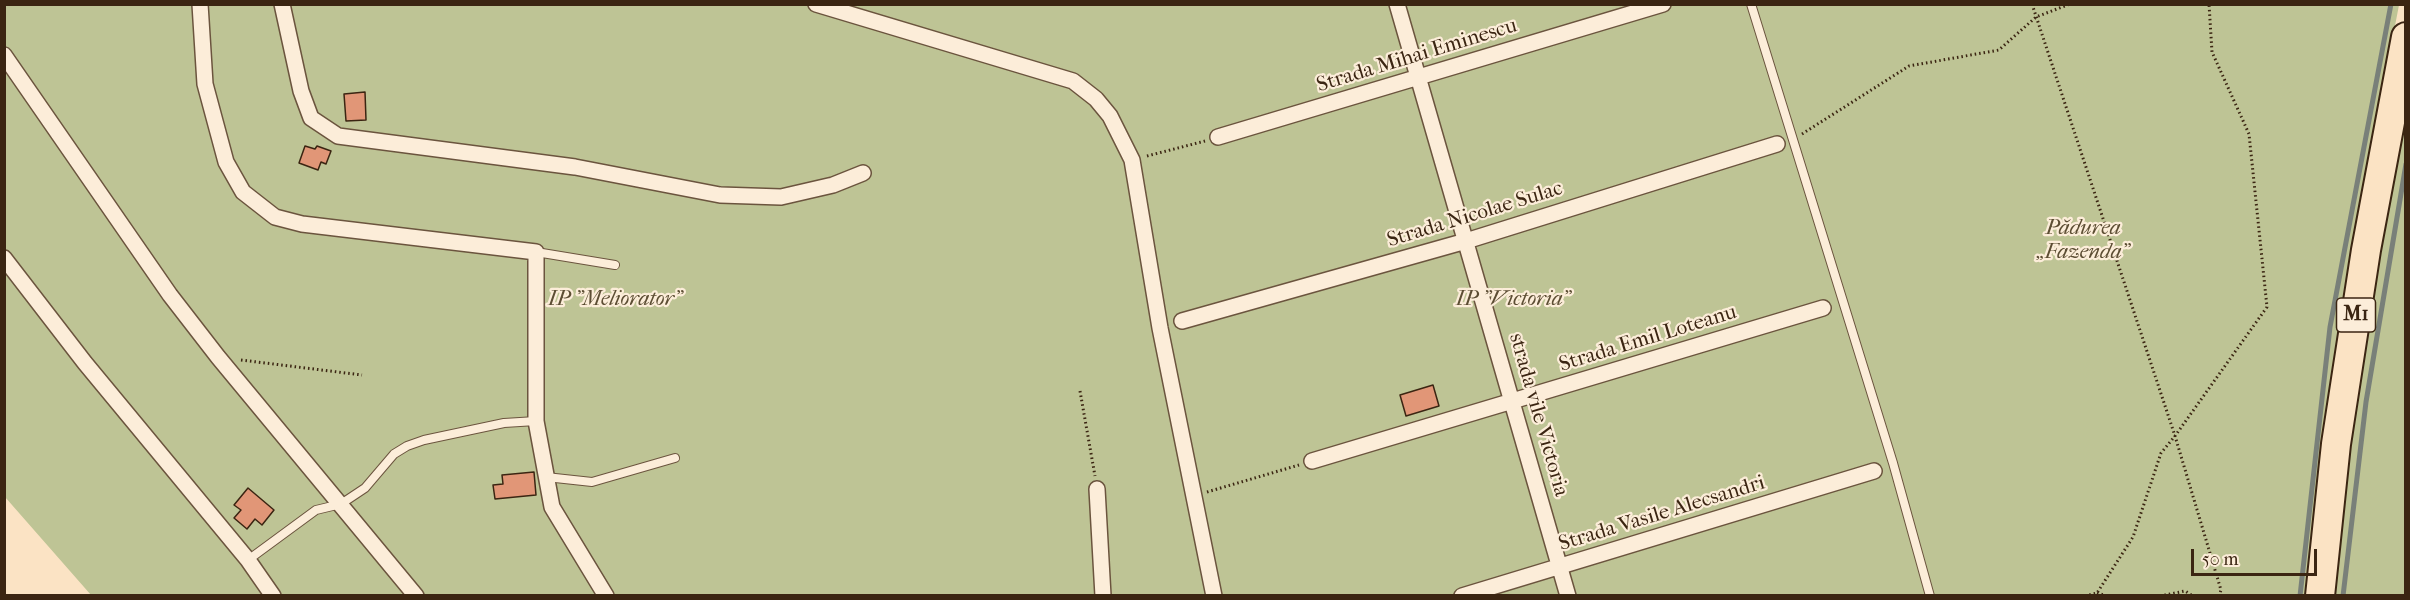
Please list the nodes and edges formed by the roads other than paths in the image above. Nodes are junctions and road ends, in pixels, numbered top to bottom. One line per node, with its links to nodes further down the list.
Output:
1 (200, 4): 14 (street)
2 (282, 4): 12 (street)
3 (816, 4): 33 (street)
4 (1397, 4): 9 (street, strada vile Victoria)
5 (1664, 4): 9 (street, Strada Mihai Eminescu)
6 (1751, 4): 36 (lane)
7 (2406, 37): 37 (highway, M1)
8 (4, 55): 26 (street)
9 (1419, 76): 10 (street, Strada Mihai Eminescu); 13 (street, strada vile Victoria)
10 (1218, 137)
11 (1777, 144): 13 (street, Strada Nicolae Sulac)
12 (862, 173)
13 (1466, 241): 18 (street, Strada Nicolae Sulac); 19 (street, strada vile Victoria)
14 (536, 252): 16 (lane); 20 (street)
15 (4, 258): 27 (street)
16 (615, 265)
17 (1823, 308): 19 (street, Strada Emil Loteanu)
18 (1182, 321)
19 (1512, 403): 22 (street, Strada Emil Loteanu); 28 (street, strada vile Victoria)
20 (536, 421): 24 (street); 26 (lane)
21 (675, 458): 24 (lane)
22 (1312, 461)
23 (1874, 471): 28 (street, Strada Vasile Alecsandri)
24 (546, 477): 31 (street)
25 (1097, 489): 32 (street)
26 (342, 504): 27 (lane); 30 (street)
27 (248, 560): 29 (street)
28 (1560, 567): 34 (street, Strada Vasile Alecsandri); 35 (street, strada vile Victoria)
29 (273, 596)
30 (416, 596)
31 (606, 596)
32 (1103, 596)
33 (1214, 596)
34 (1462, 596)
35 (1568, 596)
36 (1930, 596)
37 (2320, 596)

